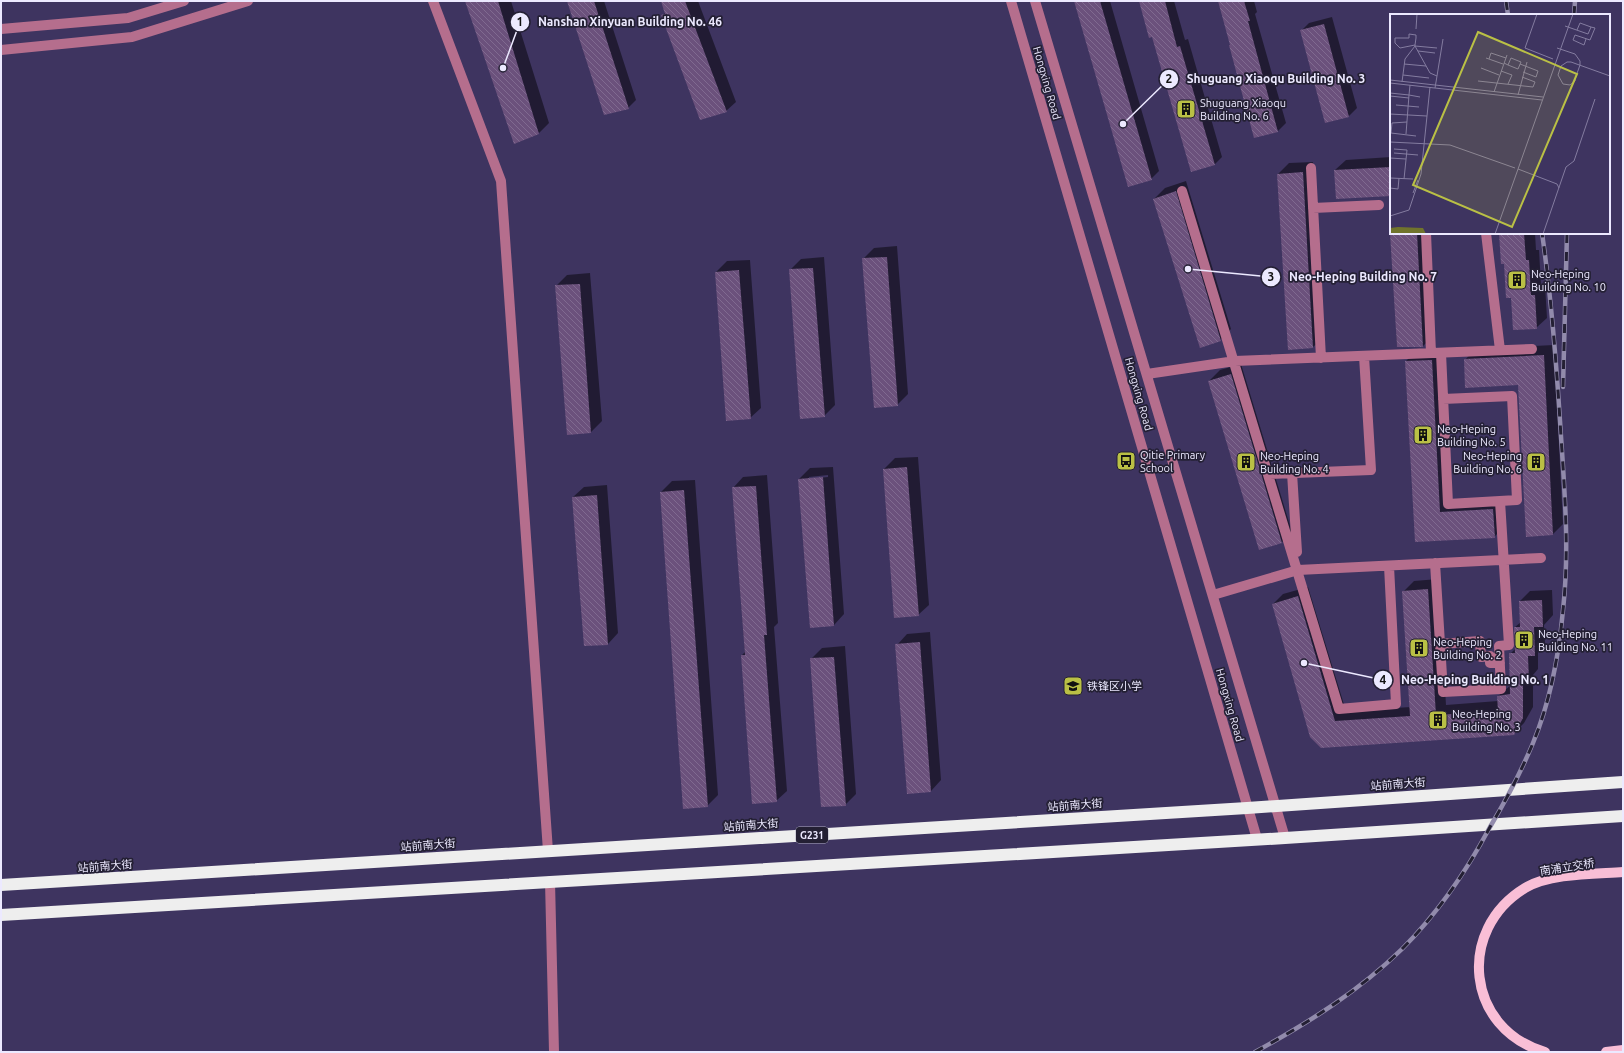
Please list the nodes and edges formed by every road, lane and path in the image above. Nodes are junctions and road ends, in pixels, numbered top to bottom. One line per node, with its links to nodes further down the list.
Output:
1 (184, 1): 6 (street)
2 (248, 1): 7 (street)
3 (433, 1): 39 (street)
4 (1011, 1): 35 (street, Hongxing Road)
5 (1035, 1): 20 (street, Hongxing Road)
6 (1, 29)
7 (1, 50)
8 (1311, 168): 11 (street)
9 (1182, 191): 19 (street)
10 (1379, 205): 11 (street)
11 (1313, 208): 18 (street)
12 (1426, 234): 16 (street)
13 (1486, 234): 15 (street)
14 (1532, 348): 15 (street)
15 (1500, 350): 16 (street)
16 (1436, 353): 17 (street); 21 (street)
17 (1364, 356): 18 (street); 22 (street)
18 (1321, 358): 19 (street)
19 (1235, 361): 20 (street); 23 (street)
20 (1147, 374): 30 (street, Hongxing Road)
21 (1443, 399): 24 (street); 24 (street)
22 (1292, 473): 23 (street); 29 (street)
23 (1269, 474): 29 (street)
24 (1500, 501): 26 (street)
25 (1541, 558): 26 (street)
26 (1503, 560): 27 (street); 32 (street)
27 (1435, 563): 28 (street); 31 (street)
28 (1388, 566): 29 (street); 29 (street)
29 (1298, 570): 30 (street)
30 (1213, 595): 34 (street, Hongxing Road)
31 (1440, 644): 32 (street); 32 (street)
32 (1500, 663)
33 (1623, 782): 34 (highway, 站前南大街 / G231)
34 (1276, 806): 35 (highway, 站前南大街 / G231); 37 (street, Hongxing Road)
35 (1247, 808): 38 (street, Hongxing Road); 39 (highway, 站前南大街 / G231)
36 (1623, 816): 37 (highway)
37 (1285, 838): 38 (highway)
38 (1257, 839): 41 (highway)
39 (548, 851): 42 (highway, 站前南大街 / G231)
40 (1623, 872): 46 (main road, 南浦立交桥)
41 (550, 881): 43 (highway); 45 (street)
42 (1, 885)
43 (1, 915)
44 (1623, 1050): 47 (main road)
45 (554, 1052)
46 (1545, 1052)
47 (1606, 1052)

